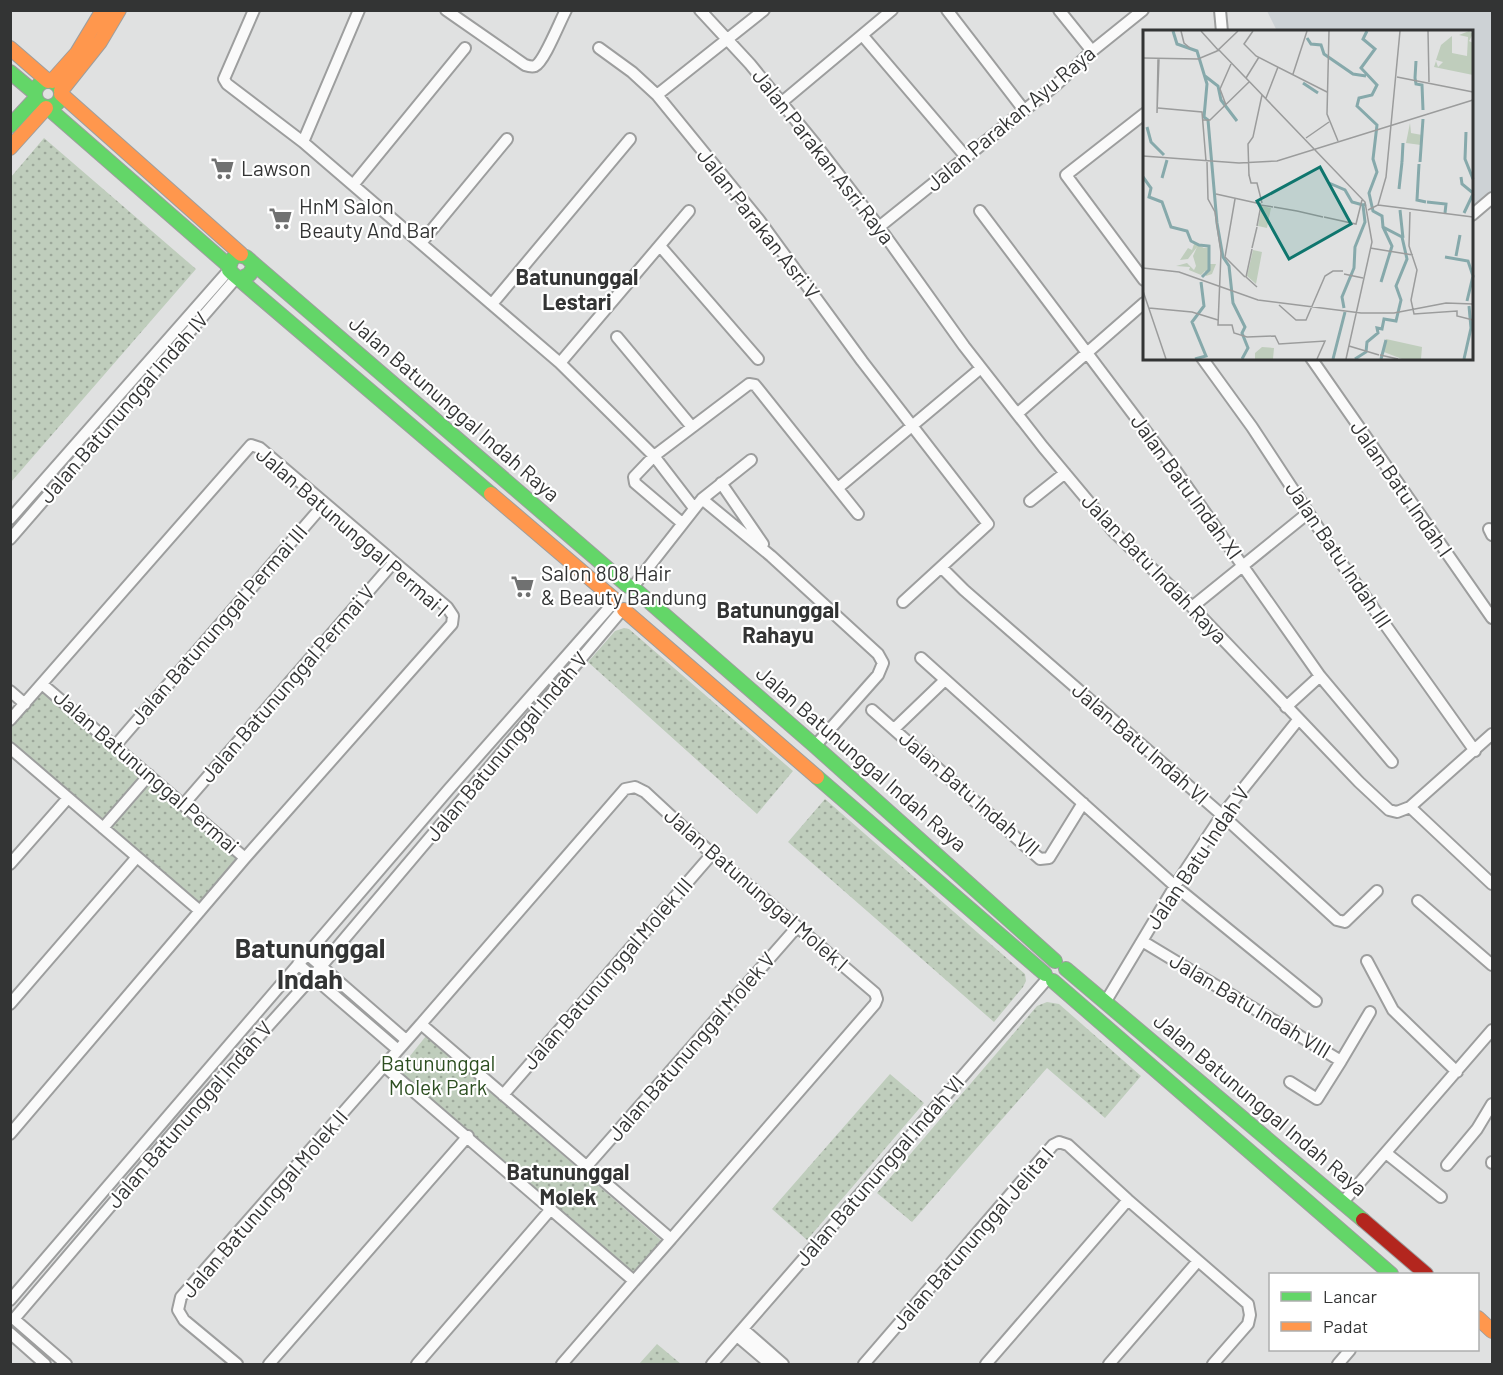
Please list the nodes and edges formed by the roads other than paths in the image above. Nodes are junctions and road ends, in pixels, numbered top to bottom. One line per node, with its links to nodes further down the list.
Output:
1 (103, 10): 22 (street)
2 (118, 10): 22 (street)
3 (254, 10): 32 (street)
4 (359, 10): 32 (street)
5 (446, 10): 6 (street)
6 (566, 10)
7 (700, 10): 16 (street, Jalan Parakan Asri Raya)
8 (764, 10): 16 (street)
9 (892, 10): 15 (street)
10 (946, 10): 27 (street)
11 (1059, 10): 20 (street)
12 (1143, 10): 20 (street, Jalan Parakan Ayu Raya)
13 (1220, 10): 14 (street)
14 (1221, 30)
15 (863, 36): 25 (street); 34 (street)
16 (728, 40): 23 (street); 25 (street, Jalan Parakan Asri Raya)
17 (10, 48): 22 (street)
18 (465, 48): 35 (street)
19 (599, 48): 23 (street, Jalan Parakan Asri V)
20 (1092, 51): 27 (street, Jalan Parakan Ayu Raya)
21 (10, 72): 24 (street)
22 (56, 87): 24 (street); 26 (street); 43 (street)
23 (657, 95): 59 (street, Jalan Parakan Asri V)
24 (35, 96): 26 (street); 29 (street)
25 (782, 102): 40 (street, Jalan Parakan Asri Raya)
26 (47, 108): 33 (street); 45 (street, Jalan Batununggal Indah Raya)
27 (1024, 110): 34 (street, Jalan Parakan Ayu Raya)
28 (1143, 115): 46 (street)
29 (10, 126)
30 (507, 139): 41 (street)
31 (630, 139): 47 (street)
32 (303, 142): 35 (street)
33 (10, 148)
34 (966, 157): 40 (street, Jalan Parakan Ayu Raya)
35 (353, 185): 41 (street)
36 (1492, 198): 39 (street)
37 (689, 211): 42 (street)
38 (981, 211): 51 (street, Jalan Batu Indah XI)
39 (1473, 214)
40 (879, 227): 49 (street, Jalan Parakan Asri Raya)
41 (421, 243): 47 (street)
42 (660, 246): 52 (street); 55 (street)
43 (241, 254): 44 (street); 45 (street)
44 (254, 264): 45 (street); 78 (street, Jalan Batununggal Indah Raya)
45 (234, 273): 71 (street, Jalan Batununggal Indah IV); 73 (street, Jalan Batununggal Indah IV); 80 (street, Jalan Batununggal Indah Raya)
46 (1143, 279)
47 (492, 304): 55 (street)
48 (1143, 304): 51 (street)
49 (938, 310): 56 (street, Jalan Batu Indah Raya)
50 (617, 337): 58 (street)
51 (1088, 353): 57 (street); 76 (street, Jalan Batu Indah XI)
52 (758, 359)
53 (1203, 360): 69 (street, Jalan Batu Indah III)
54 (1312, 360): 82 (street, Jalan Batu Indah I)
55 (560, 363): 60 (street)
56 (981, 368): 57 (street, Jalan Batu Indah Raya); 59 (street)
57 (1017, 414): 62 (street, Jalan Batu Indah Raya)
58 (692, 427): 60 (street); 64 (street)
59 (912, 427): 64 (street); 77 (street)
60 (654, 456): 68 (street); 72 (street)
61 (751, 460): 63 (street)
62 (1065, 473): 66 (street); 81 (street, Jalan Batu Indah Raya)
63 (721, 483): 65 (street); 74 (street)
64 (838, 488): 70 (street)
65 (702, 499): 68 (street); 74 (street)
66 (1030, 501)
67 (324, 504): 75 (street, Jalan Batununggal Permai I); 86 (street, Jalan Batununggal Permai I); 95 (street, Jalan Batununggal Permai III)
68 (694, 508): 72 (street)
69 (1308, 513): 76 (street); 98 (street, Jalan Batu Indah III)
70 (858, 514)
71 (10, 519)
72 (682, 523): 78 (street)
73 (10, 539)
74 (771, 556): 96 (street)
75 (393, 563): 103 (street, Jalan Batununggal Permai V); 109 (street, Jalan Batununggal Permai I)
76 (1242, 565): 81 (street); 84 (street, Jalan Batu Indah XI)
77 (942, 568): 79 (street); 105 (street, Jalan Batu Indah VI)
78 (633, 588): 80 (street); 80 (street); 96 (street, Jalan Batununggal Indah Raya)
79 (903, 602)
80 (619, 605): 118 (street, Jalan Batununggal Indah V); 123 (street, Jalan Batununggal Indah V); 125 (street, Jalan Batununggal Indah Raya)
81 (1192, 607): 89 (street, Jalan Batu Indah Raya)
82 (1492, 618)
83 (921, 658): 85 (street)
84 (1320, 676): 89 (street); 99 (street, Jalan Batu Indah XI)
85 (945, 680): 93 (street, Jalan Batu Indah VII); 102 (street)
86 (42, 684): 88 (street, Jalan Batununggal Permai); 95 (street, Jalan Batununggal Permai)
87 (10, 691): 88 (street, Jalan Batununggal Permai)
88 (25, 704): 91 (street, Jalan Batununggal Permai)
89 (1286, 707): 92 (street, Jalan Batu Indah Raya)
90 (872, 710): 93 (street)
91 (12, 714)
92 (1298, 720): 104 (street, Jalan Batu Indah Raya); 105 (street, Jalan Batu Indah V)
93 (894, 729): 102 (street, Jalan Batu Indah VII)
94 (1492, 734): 98 (street)
95 (115, 746): 100 (street, Jalan Batununggal Permai)
96 (815, 746): 121 (street, Jalan Batununggal Indah Raya)
97 (10, 748): 101 (street)
98 (1475, 751): 104 (street)
99 (1392, 762)
100 (149, 775): 103 (street, Jalan Batununggal Permai); 106 (street)
101 (68, 798): 106 (street); 110 (street)
102 (1083, 803): 112 (street)
103 (183, 805): 109 (street, Jalan Batununggal Permai)
104 (1410, 807): 111 (street)
105 (1222, 815): 112 (street, Jalan Batu Indah V); 113 (street, Jalan Batu Indah VI)
106 (103, 828): 108 (street)
107 (712, 854): 116 (street, Jalan Batununggal Molek I); 130 (street, Jalan Batununggal Molek I); 138 (street, Jalan Batununggal Molek III)
108 (137, 857): 115 (street); 128 (street)
109 (245, 858): 115 (street, Jalan Batununggal Permai)
110 (10, 864)
111 (1492, 884)
112 (1175, 886): 117 (street, Jalan Batu Indah V); 127 (street)
113 (1377, 891)
114 (1418, 901): 122 (street)
115 (200, 911): 142 (street, Jalan Batununggal Permai)
116 (797, 927): 146 (street, Jalan Batununggal Molek V); 151 (street, Jalan Batununggal Molek I)
117 (1142, 941): 126 (street, Jalan Batu Indah V); 134 (street, Jalan Batu Indah VIII)
118 (306, 954): 120 (street, Jalan Batununggal Indah V); 123 (street)
119 (1367, 962): 136 (street)
120 (298, 964): 124 (street); 140 (street, Jalan Batununggal Indah V)
121 (1060, 965): 125 (street); 126 (street, Jalan Batununggal Indah Raya)
122 (1492, 965)
123 (321, 966): 124 (street, Jalan Batununggal Indah V); 132 (street)
124 (313, 976): 133 (street); 141 (street, Jalan Batununggal Indah V)
125 (1049, 978): 153 (street, Jalan Batununggal Indah Raya); 161 (street, Jalan Batununggal Indah VI)
126 (1110, 996): 149 (street, Jalan Batununggal Indah Raya)
127 (1316, 1001)
128 (10, 1004)
129 (1370, 1012): 134 (street, Jalan Batu Indah VIII)
130 (421, 1024): 132 (street, Jalan Batununggal Molek II); 138 (street)
131 (1492, 1030): 136 (street)
132 (406, 1040): 133 (street, Jalan Batununggal Molek II)
133 (398, 1050): 135 (street, Jalan Batununggal Molek II)
134 (1341, 1060): 137 (street)
135 (384, 1066): 143 (street); 165 (street, Jalan Batununggal Molek II)
136 (1457, 1072): 144 (street)
137 (1290, 1082)
138 (503, 1095): 146 (street)
139 (1492, 1104): 145 (street)
140 (173, 1112): 141 (street); 156 (street, Jalan Batununggal Indah V)
141 (183, 1121): 158 (street, Jalan Batununggal Indah V)
142 (10, 1134)
143 (468, 1136): 150 (street); 166 (street)
144 (1386, 1153): 147 (street); 149 (street)
145 (1447, 1165)
146 (587, 1166): 151 (street)
147 (1441, 1197)
148 (1128, 1200): 152 (street, Jalan Batununggal Jelita I); 172 (street, Jalan Batununggal Jelita I); 173 (street)
149 (1342, 1203): 154 (street, Jalan Batununggal Indah Raya)
150 (552, 1209): 155 (street); 167 (street)
151 (671, 1239): 155 (street, Jalan Batununggal Molek I)
152 (1198, 1261): 174 (street); 175 (street, Jalan Batununggal Jelita I)
153 (1389, 1273)
154 (1421, 1273)
155 (634, 1281): 168 (street)
156 (10, 1300)
157 (1479, 1319): 159 (street)
158 (12, 1320): 164 (street)
159 (1492, 1331)
160 (10, 1333): 163 (street)
161 (740, 1333): 169 (street, Jalan Batununggal Indah VI); 170 (street); 171 (street)
162 (1349, 1351): 176 (street)
163 (45, 1365)
164 (66, 1365)
165 (237, 1365)
166 (269, 1365)
167 (417, 1365)
168 (562, 1365)
169 (712, 1365)
170 (771, 1365)
171 (783, 1365)
172 (864, 1365)
173 (986, 1365)
174 (1109, 1365)
175 (1213, 1365)
176 (1338, 1365)

